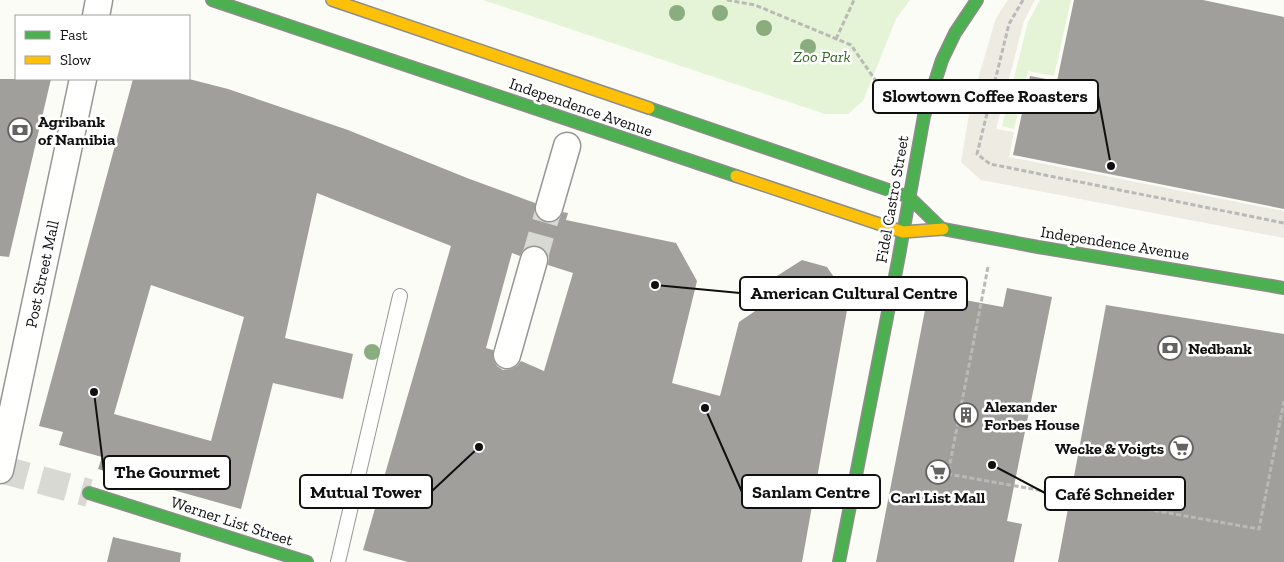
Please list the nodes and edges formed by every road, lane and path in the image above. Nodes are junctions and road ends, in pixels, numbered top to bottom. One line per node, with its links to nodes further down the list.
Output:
1 (100, 0): 9 (street)
2 (212, 0): 18 (main road, Independence Avenue)
3 (332, 0): 8 (main road, Independence Avenue)
4 (727, 0): 10 (path)
5 (854, 0): 10 (path)
6 (977, 0): 14 (main road, Fidel Castro Street)
7 (1023, 0): 16 (path)
8 (371, 6): 14 (main road, Independence Avenue)
9 (96, 15)
10 (836, 39): 12 (path)
11 (83, 80): 25 (street, Post Street Mall)
12 (884, 92)
13 (567, 146): 15 (street)
14 (909, 197): 17 (main road, Independence Avenue); 18 (main road, Fidel Castro Street)
15 (549, 208)
16 (1284, 223)
17 (942, 229): 18 (main road, Independence Avenue); 19 (main road, Independence Avenue)
18 (903, 232): 29 (main road, Fidel Castro Street)
19 (993, 239): 21 (main road, Independence Avenue); 24 (path)
20 (534, 260): 23 (street)
21 (1284, 288)
22 (400, 296): 28 (lane)
23 (507, 355)
24 (1284, 401)
25 (1, 465)
26 (89, 493): 27 (main road, Werner List Street)
27 (307, 562)
28 (338, 562)
29 (839, 562)

